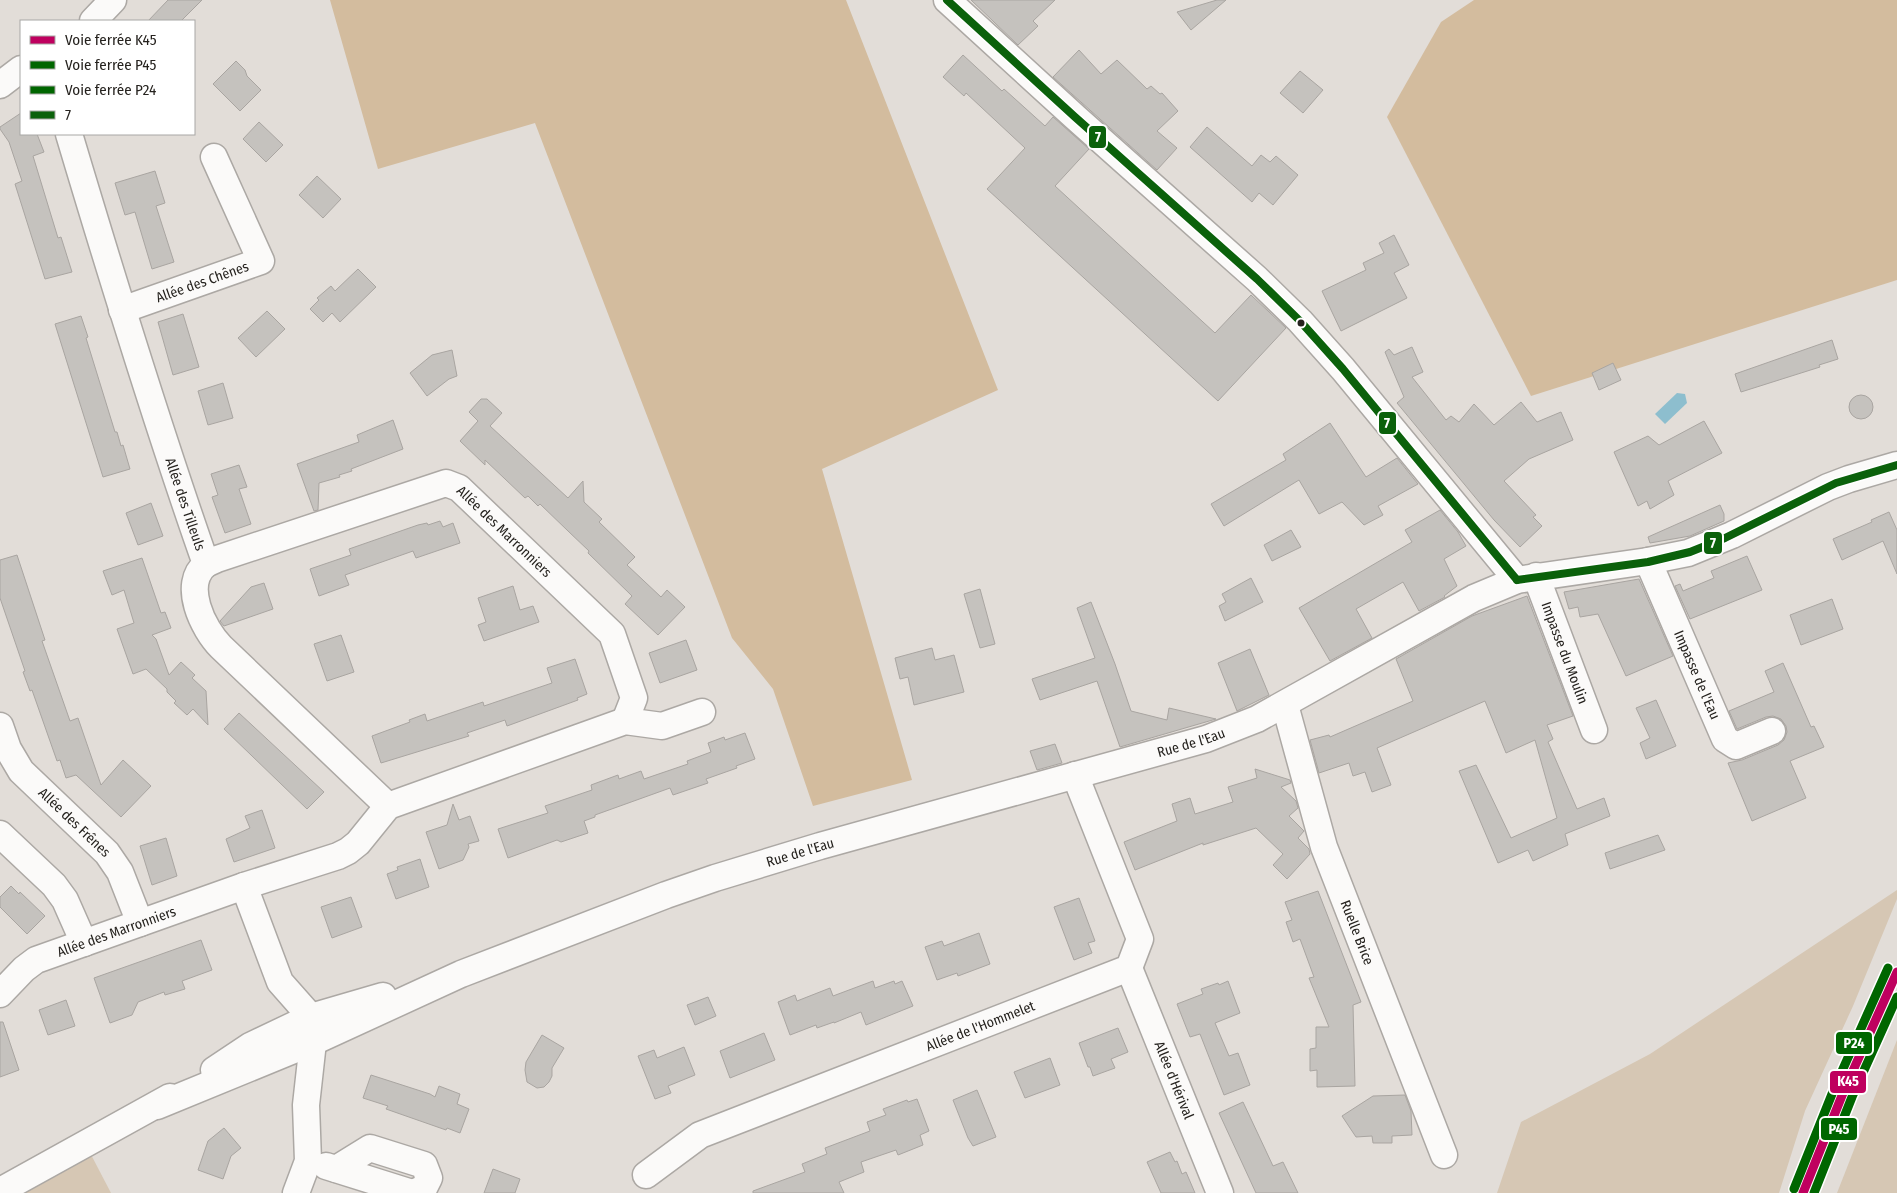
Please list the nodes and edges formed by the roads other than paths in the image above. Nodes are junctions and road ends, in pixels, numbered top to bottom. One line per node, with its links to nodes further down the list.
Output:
1 (113, 0): 3 (street)
2 (947, 0): 12 (street, Impasse du Moulin)
3 (94, 20)
4 (20, 70): 5 (street)
5 (0, 85)
6 (69, 135): 8 (street, Allée des Tilleuls)
7 (214, 157): 8 (street, Allée des Chênes)
8 (122, 310): 11 (street, Allée des Tilleuls)
9 (1897, 465): 10 (street, Rue de l'Eau)
10 (1648, 562): 12 (street, Rue de l'Eau); 18 (street, Impasse de l'Eau)
11 (206, 564): 15 (street, Allée des Marronniers); 20 (street, Allée des Tilleuls)
12 (1526, 578): 13 (street, Rue de l'Eau); 17 (street, Impasse du Moulin)
13 (1285, 705): 19 (street, Rue de l'Eau); 31 (street, Ruelle Brice)
14 (702, 712): 15 (street)
15 (625, 721): 20 (street)
16 (0, 726): 23 (street, Allée des Frênes)
17 (1594, 730)
18 (1772, 731)
19 (1075, 775): 25 (street); 28 (street, Rue de l'Eau)
20 (388, 806): 22 (street, Allée des Marronniers)
21 (0, 834): 24 (street)
22 (244, 886): 23 (street, Allée des Marronniers); 26 (street)
23 (140, 924): 24 (street, Allée des Marronniers)
24 (84, 942): 27 (street, Allée des Marronniers)
25 (1130, 968): 33 (street, Allée de l'Hommelet); 37 (street, Allée d'Hérival)
26 (280, 982): 28 (street); 29 (street)
27 (0, 994)
28 (312, 1029): 29 (street, Rue de l'Eau); 30 (street)
29 (282, 1042): 30 (street); 34 (street, Rue de l'Eau)
30 (306, 1105): 32 (street)
31 (1444, 1156)
32 (308, 1161): 35 (street); 36 (street)
33 (646, 1175)
34 (0, 1191)
35 (296, 1193)
36 (412, 1193)
37 (1220, 1193)

